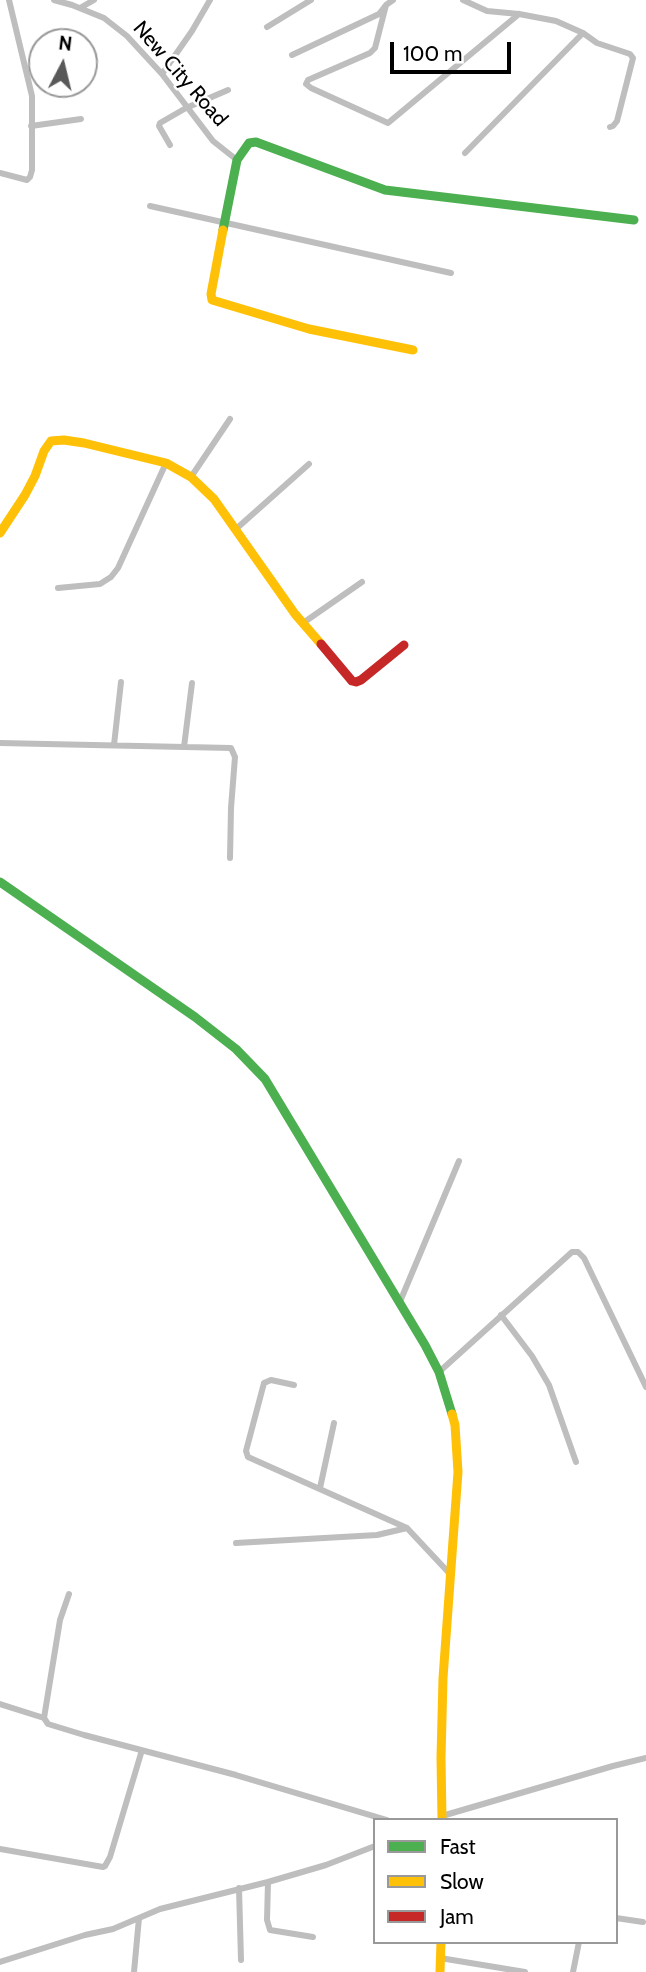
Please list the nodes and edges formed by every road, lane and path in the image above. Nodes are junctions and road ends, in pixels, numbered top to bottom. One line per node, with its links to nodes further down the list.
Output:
1 (9, 0): 18 (street)
2 (54, 0): 8 (street, New City Road)
3 (94, 0): 8 (street)
4 (210, 0): 14 (street)
5 (311, 0): 11 (street)
6 (393, 0): 9 (street)
7 (463, 0): 10 (street)
8 (76, 4): 14 (street, New City Road)
9 (386, 5): 10 (street); 13 (street)
10 (519, 14): 12 (street)
11 (267, 27)
12 (583, 33): 19 (street); 21 (street)
13 (292, 55)
14 (162, 74): 16 (street, New City Road)
15 (228, 90): 16 (street)
16 (186, 108): 20 (street); 22 (street, New City Road)
17 (81, 119): 18 (street)
18 (31, 126): 23 (street)
19 (610, 127)
20 (170, 145)
21 (465, 153)
22 (237, 160): 25 (street); 26 (street)
23 (0, 173)
24 (150, 206): 26 (street)
25 (634, 220)
26 (225, 222): 27 (street); 28 (street)
27 (451, 273)
28 (413, 350)
29 (230, 419): 32 (street)
30 (166, 463): 32 (street); 34 (street); 36 (street)
31 (309, 464): 33 (street)
32 (191, 477): 33 (street)
33 (236, 529): 37 (street)
34 (0, 533)
35 (362, 582): 37 (street)
36 (58, 588)
37 (303, 624): 38 (street)
38 (404, 645)
39 (121, 682): 42 (street)
40 (192, 683): 43 (street)
41 (0, 743): 42 (street)
42 (114, 746): 43 (street)
43 (184, 747): 44 (street)
44 (230, 858)
45 (0, 882): 47 (street)
46 (460, 1161): 47 (street)
47 (399, 1304): 49 (street)
48 (501, 1315): 49 (street); 51 (street); 53 (street)
49 (439, 1372): 57 (street)
50 (294, 1385): 54 (street)
51 (646, 1387)
52 (334, 1423): 54 (street)
53 (576, 1462)
54 (320, 1488): 55 (street)
55 (407, 1528): 56 (street); 57 (street)
56 (236, 1543)
57 (450, 1574): 64 (street)
58 (69, 1594): 60 (street)
59 (0, 1704): 60 (street)
60 (44, 1718): 61 (street)
61 (142, 1751): 63 (street); 66 (street)
62 (646, 1758): 64 (street)
63 (380, 1818)
64 (442, 1818)
65 (373, 1847): 67 (street)
66 (0, 1849)
67 (268, 1882): 68 (street); 72 (street)
68 (239, 1888): 69 (street); 76 (street)
69 (139, 1918): 77 (street); 78 (street)
70 (618, 1918): 71 (street)
71 (643, 1923)
72 (313, 1937)
73 (441, 1944): 75 (street)
74 (579, 1944): 81 (street)
75 (440, 1958): 79 (street); 80 (street)
76 (241, 1960)
77 (0, 1962)
78 (134, 1972)
79 (440, 1972)
80 (526, 1972)
81 (573, 1972)

